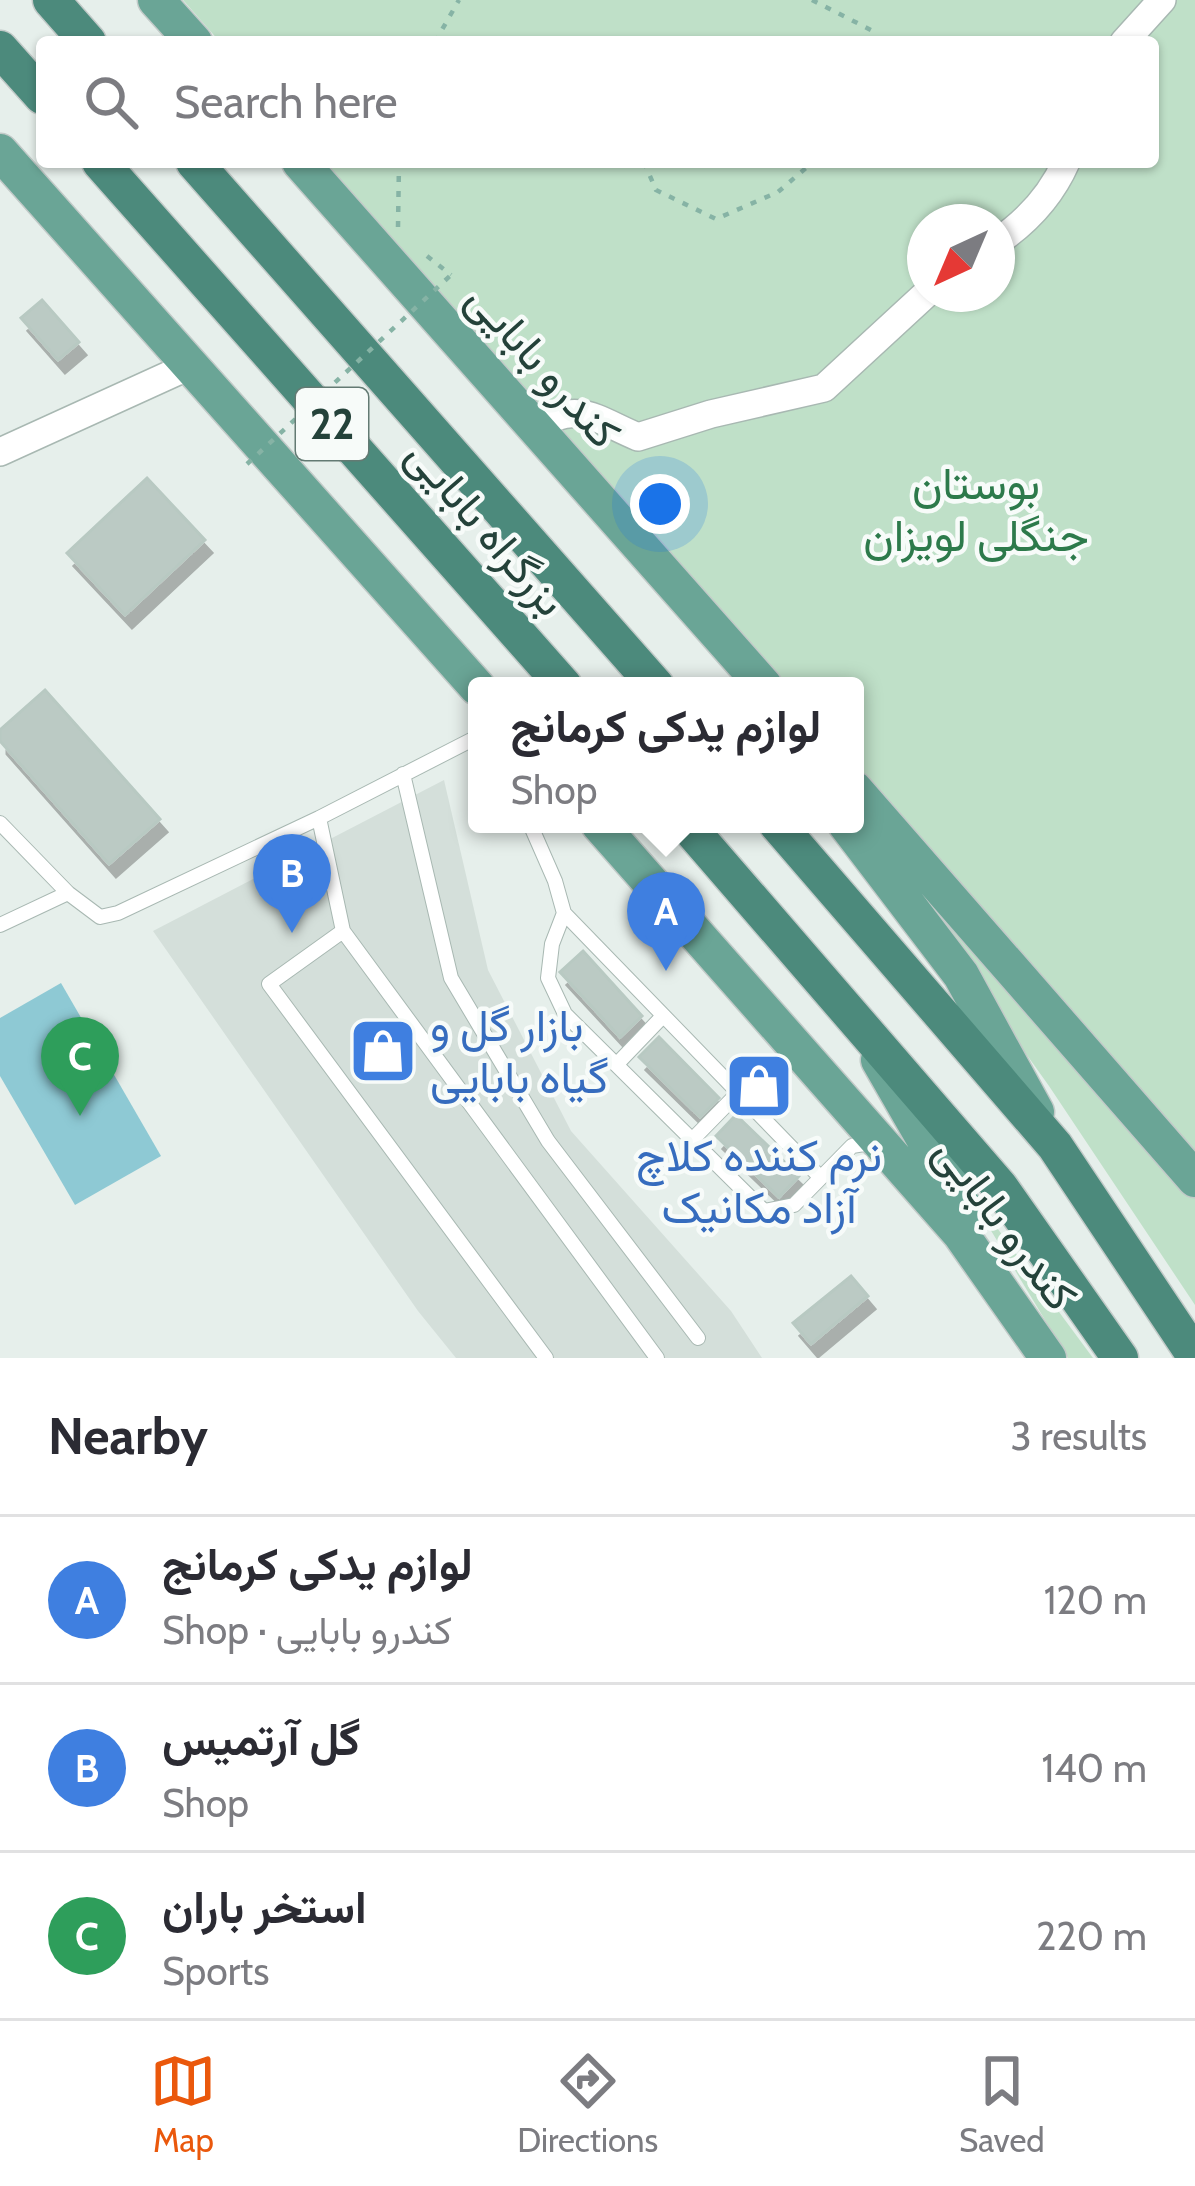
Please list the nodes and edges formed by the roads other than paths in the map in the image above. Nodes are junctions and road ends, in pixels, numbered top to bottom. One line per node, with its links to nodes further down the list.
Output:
1 (51, 0): 4 (highway)
2 (156, 0): 5 (main road)
3 (1162, 0): 6 (street)
4 (83, 36)
5 (189, 36)
6 (1129, 36)
7 (0, 49): 8 (highway)
8 (36, 89)
9 (0, 152): 16 (main road)
10 (105, 168): 21 (highway, بزرگراه بابایی / 22)
11 (199, 168): 22 (highway, بزرگراه بابایی / 22)
12 (305, 168): 17 (main road, کندرو بابایی)
13 (1063, 168): 14 (street)
14 (1015, 230)
15 (907, 312): 17 (street)
16 (189, 366): 18 (street); 20 (main road)
17 (535, 427): 19 (main road, کندرو بابایی)
18 (0, 452)
19 (704, 618): 23 (main road); 24 (main road, کندرو بابایی)
20 (468, 677)
21 (555, 677)
22 (648, 677)
23 (744, 677)
24 (756, 677)
25 (468, 742): 26 (lane)
26 (403, 774): 28 (lane); 48 (lane)
27 (864, 800): 47 (main road)
28 (319, 818): 35 (lane); 38 (lane)
29 (0, 823): 35 (lane)
30 (534, 833): 36 (lane)
31 (607, 833): 45 (main road, کندرو بابایی)
32 (694, 833): 39 (highway)
33 (785, 833): 44 (highway)
34 (853, 833): 44 (main road)
35 (68, 892): 37 (lane)
36 (564, 913): 40 (lane); 41 (lane)
37 (0, 926)
38 (343, 931): 50 (lane); 51 (lane)
39 (850, 1010): 52 (main road); 53 (highway)
40 (663, 1016): 41 (lane); 42 (lane)
41 (617, 1064): 43 (lane)
42 (737, 1093): 43 (lane); 46 (lane)
43 (693, 1139): 46 (lane)
44 (1055, 1146): 49 (highway)
45 (904, 1167): 46 (lane); 52 (main road, کندرو بابایی)
46 (820, 1177)
47 (1195, 1179)
48 (698, 1338)
49 (1195, 1356)
50 (546, 1358)
51 (657, 1358)
52 (1049, 1358)
53 (1120, 1358)

